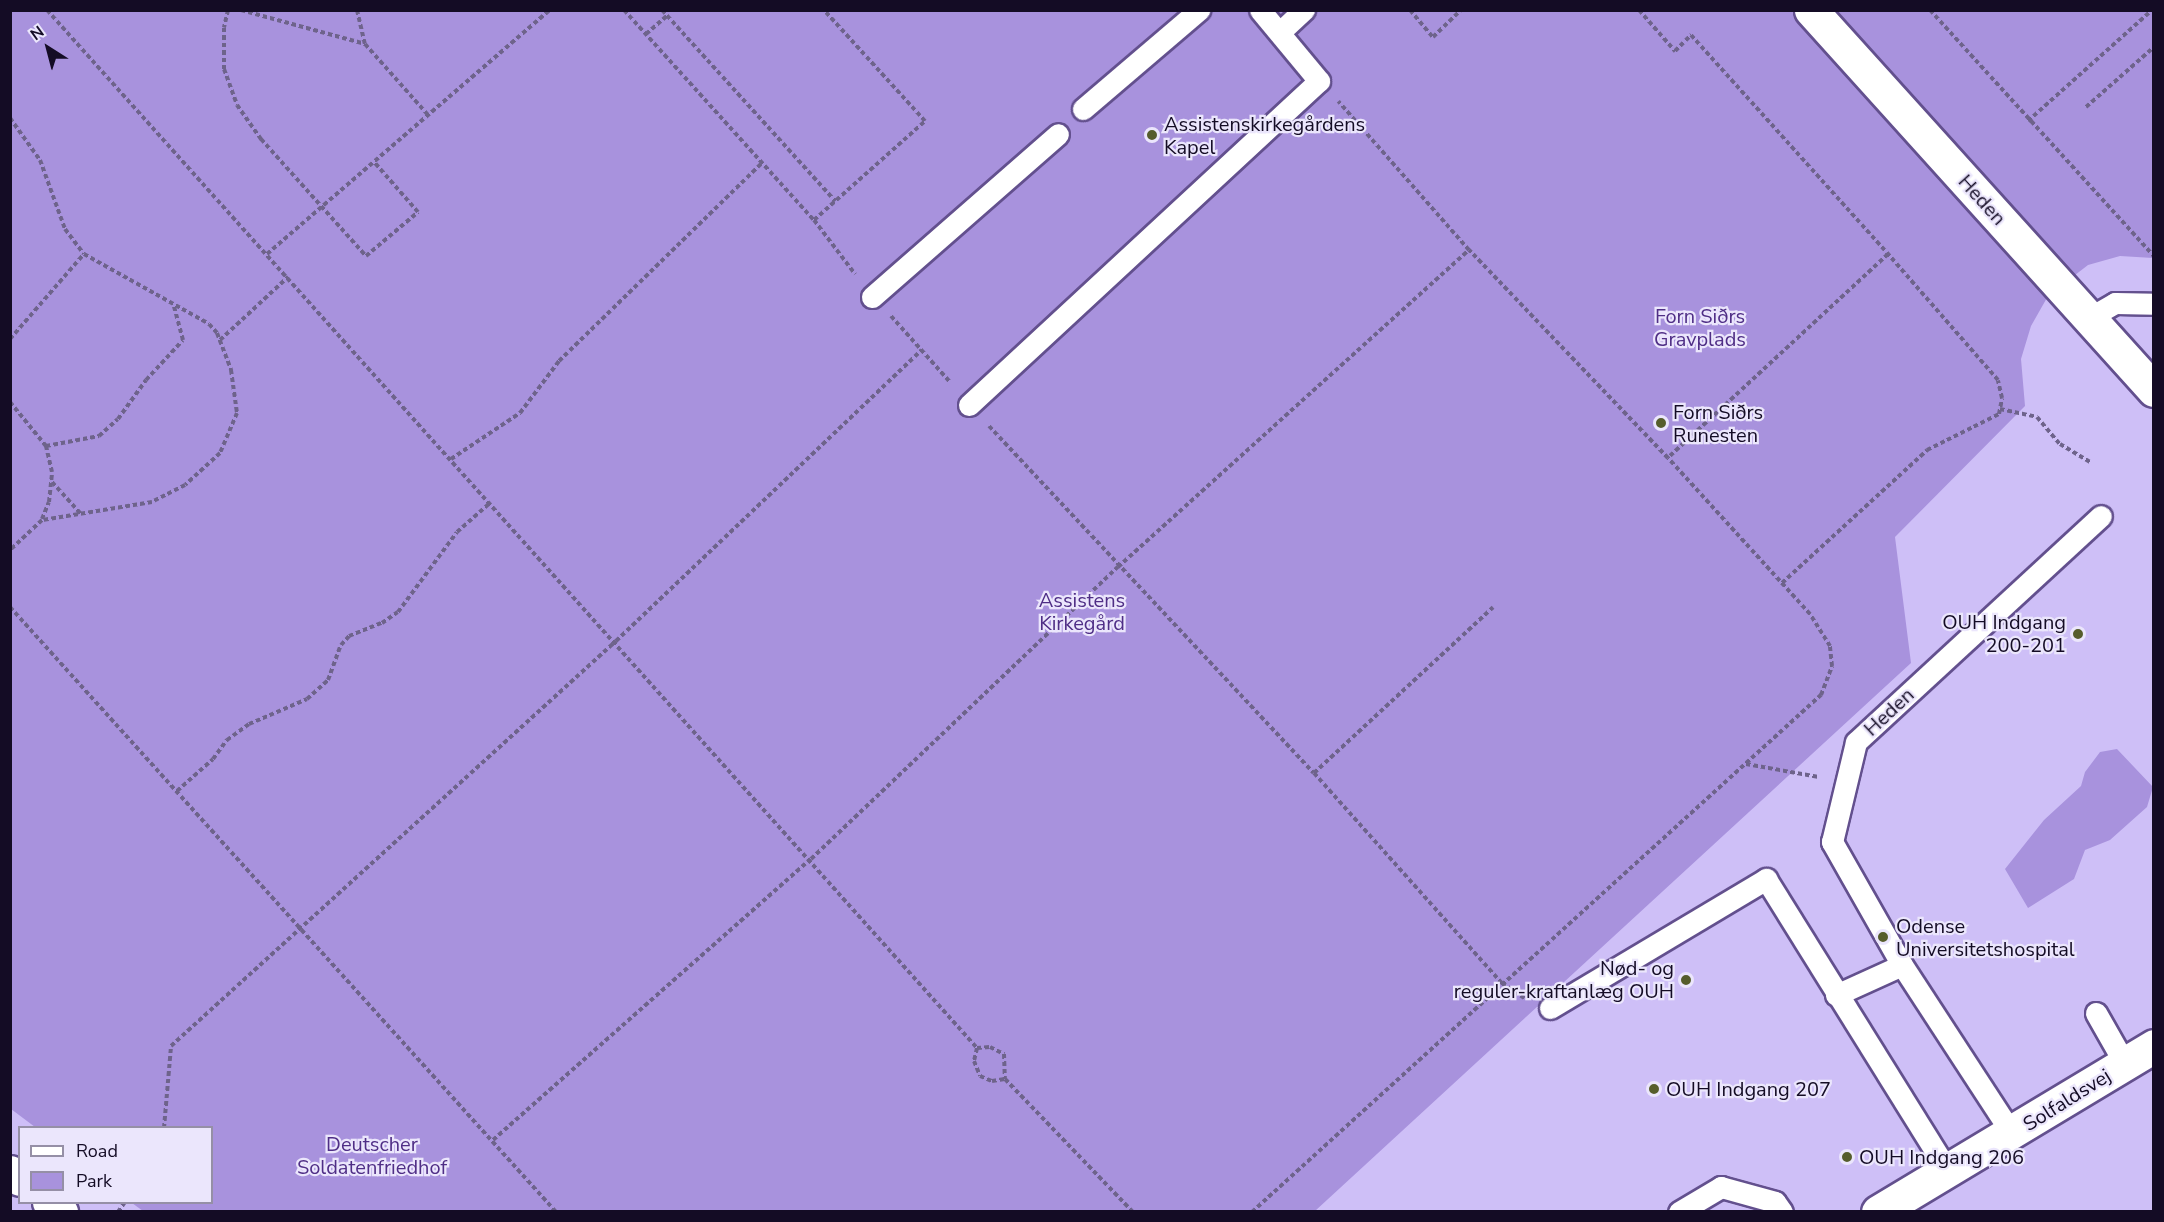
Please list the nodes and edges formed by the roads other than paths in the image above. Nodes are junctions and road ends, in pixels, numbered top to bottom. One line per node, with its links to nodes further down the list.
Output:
1 (1199, 10): 6 (lane)
2 (1260, 10): 5 (lane)
3 (1304, 10): 5 (lane)
4 (1811, 10): 10 (street, Heden)
5 (1280, 32): 12 (lane)
6 (1083, 109)
7 (1058, 134): 8 (lane)
8 (873, 297)
9 (2154, 304): 10 (lane)
10 (2089, 318): 11 (street, Heden)
11 (2154, 390)
12 (969, 405)
13 (2101, 516): 14 (lane, Heden)
14 (1902, 965): 15 (lane); 20 (lane, Heden)
15 (1836, 995): 16 (lane); 21 (lane)
16 (1550, 1008)
17 (2096, 1013): 19 (lane)
18 (2154, 1046): 19 (street, Solfaldsvej)
19 (2125, 1064): 20 (street, Solfaldsvej)
20 (2012, 1134): 21 (street, Solfaldsvej)
21 (1948, 1171): 24 (street, Solfaldsvej)
22 (1679, 1212): 23 (lane)
23 (1782, 1212)
24 (1878, 1212)

